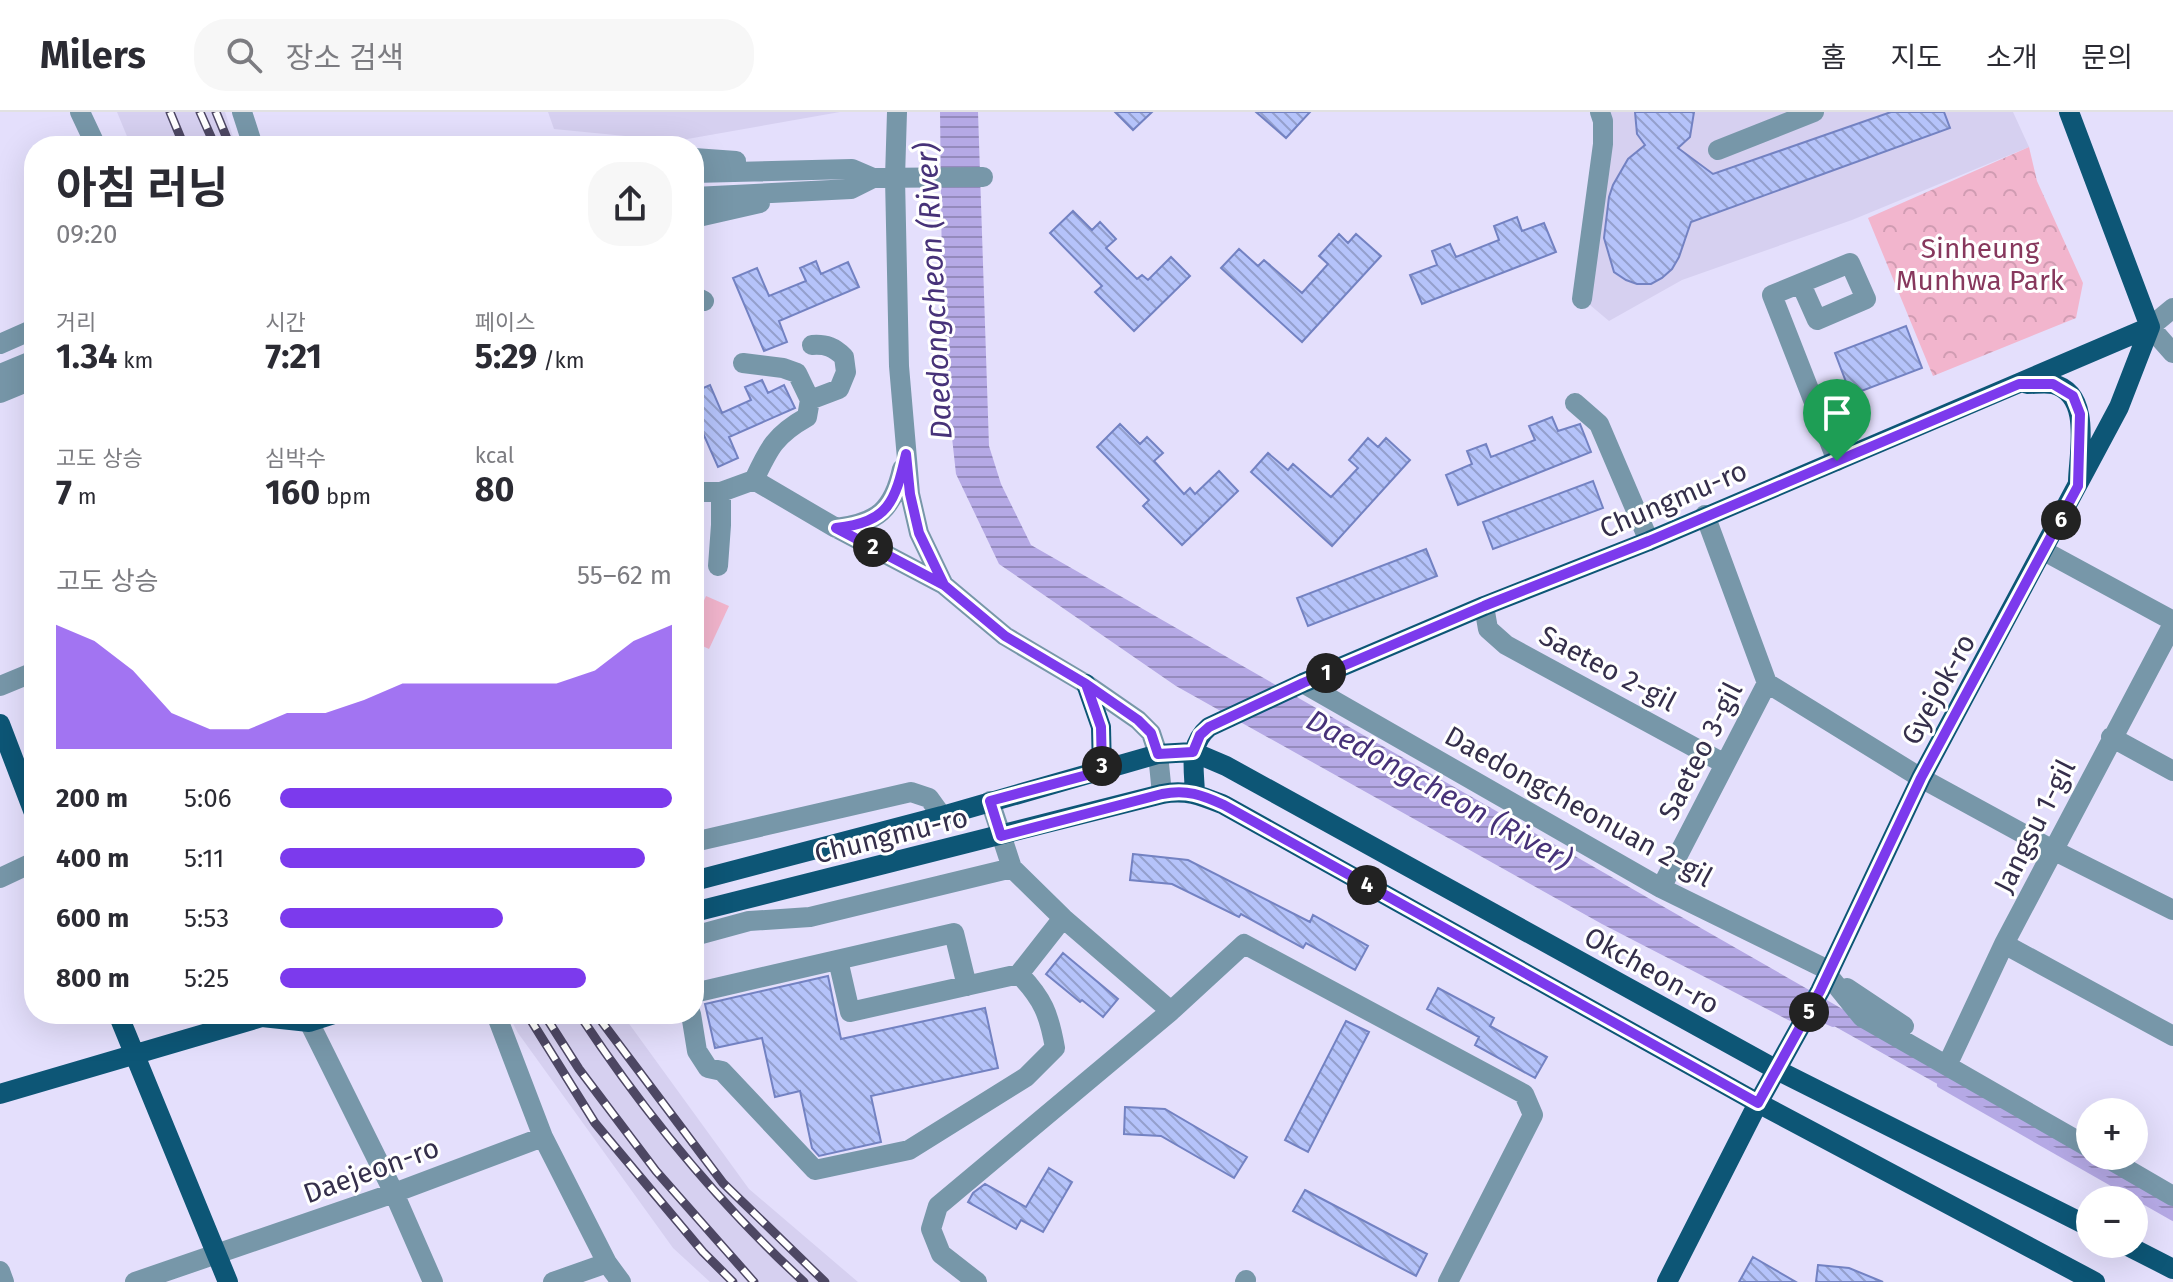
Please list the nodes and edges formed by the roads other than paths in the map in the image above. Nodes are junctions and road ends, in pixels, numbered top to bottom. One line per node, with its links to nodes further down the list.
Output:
1 (80, 112): 7 (street)
2 (242, 112): 8 (street)
3 (897, 112): 15 (street)
4 (1600, 112): 20 (street)
5 (1814, 112): 9 (street)
6 (2069, 112): 22 (main road)
7 (91, 136)
8 (250, 136)
9 (1718, 150)
10 (704, 159): 11 (street)
11 (796, 169): 12 (street); 14 (street)
12 (704, 173)
13 (983, 177): 15 (street)
14 (873, 178): 15 (street); 16 (street)
15 (903, 178): 35 (street)
16 (803, 191): 17 (street); 18 (street)
17 (704, 196)
18 (704, 216)
19 (1801, 284): 36 (street)
20 (1582, 299)
21 (2173, 308): 22 (street)
22 (2150, 327): 26 (street); 31 (main road, Chungmu-ro); 38 (main road, Gyejok-ro)
23 (24, 331): 24 (street)
24 (3, 336)
25 (812, 345): 33 (street)
26 (2173, 353)
27 (743, 363): 33 (street)
28 (24, 364): 29 (street)
29 (0, 374)
30 (24, 383): 32 (street)
31 (2019, 384): 36 (main road, Chungmu-ro); 38 (main road)
32 (0, 393)
33 (810, 400): 37 (street)
34 (1575, 403): 43 (street)
35 (906, 454): 42 (street); 46 (street)
36 (1837, 461): 41 (main road, Chungmu-ro)
37 (754, 480): 40 (street); 42 (street)
38 (2078, 486): 44 (main road, Gyejok-ro)
39 (704, 492): 40 (street)
40 (721, 492): 45 (street)
41 (1705, 515): 43 (main road, Chungmu-ro); 51 (street)
42 (836, 528): 46 (street)
43 (1649, 541): 47 (main road, Chungmu-ro)
44 (2044, 551): 48 (street); 61 (main road, Gyejok-ro)
45 (718, 566)
46 (944, 585): 52 (street)
47 (1484, 606): 50 (main road, Chungmu-ro); 58 (street, Saeteo 2-gil)
48 (2173, 622): 55 (street, Jangsu 1-gil)
49 (24, 676): 53 (street)
50 (1303, 683): 56 (main road, Chungmu-ro); 74 (street, Daedongcheonuan 2-gil)
51 (1767, 683): 58 (street, Saeteo 3-gil); 61 (street)
52 (1086, 684): 57 (street); 59 (main road)
53 (0, 686)
54 (0, 724): 62 (main road)
55 (2111, 737): 60 (street); 69 (street, Jangsu 1-gil)
56 (1193, 752): 57 (main road, Chungmu-ro); 63 (main road); 94 (main road, Okcheon-ro)
57 (1158, 754): 59 (main road, Chungmu-ro); 64 (street)
58 (1725, 764): 74 (street, Saeteo 3-gil)
59 (1102, 771): 65 (main road, Chungmu-ro)
60 (2173, 771)
61 (1921, 778): 69 (street); 82 (main road, Gyejok-ro)
62 (24, 787)
63 (1195, 793): 64 (main road, Chungmu-ro); 96 (main road)
64 (1162, 794): 67 (main road, Chungmu-ro)
65 (990, 801): 66 (main road, Chungmu-ro); 67 (street)
66 (942, 816): 68 (street); 73 (main road, Chungmu-ro)
67 (1001, 836): 71 (street); 75 (main road, Chungmu-ro)
68 (704, 840)
69 (2053, 850): 76 (street); 79 (street, Jangsu 1-gil)
70 (24, 867): 72 (street)
71 (1012, 868): 77 (street); 78 (street)
72 (0, 878)
73 (704, 878)
74 (1661, 888): 82 (street, Daedongcheonuan 2-gil)
75 (704, 910)
76 (2173, 910)
77 (1063, 918): 81 (street); 85 (street)
78 (704, 933)
79 (2004, 944): 91 (street); 93 (street, Jangsu 1-gil)
80 (838, 960): 83 (street); 83 (street); 84 (street)
81 (1019, 974): 83 (street); 90 (street)
82 (1826, 979): 93 (street, Daedongcheonuan 2-gil); 94 (main road, Gyejok-ro); 99 (street)
83 (967, 986)
84 (704, 991)
85 (1171, 1011): 117 (street); 118 (street)
86 (122, 1024): 92 (main road)
87 (233, 1024): 92 (main road)
88 (310, 1024): 103 (street)
89 (500, 1024): 98 (street)
90 (693, 1024)
91 (2173, 1036)
92 (135, 1053): 95 (main road); 106 (main road)
93 (1951, 1057): 97 (street, Daedongcheonuan 2-gil)
94 (1777, 1070): 96 (main road, Gyejok-ro); 105 (main road, Okcheon-ro)
95 (0, 1094)
96 (1758, 1103): 119 (main road, Gyejok-ro); 120 (main road)
97 (2076, 1127)
98 (543, 1137): 103 (street, Daejeon-ro); 108 (street)
99 (2076, 1140)
100 (2148, 1168): 102 (street)
101 (2128, 1170): 104 (street)
102 (2173, 1182)
103 (394, 1193): 106 (street, Daejeon-ro); 114 (street)
104 (2173, 1196)
105 (2076, 1220)
106 (217, 1253): 112 (street, Daejeon-ro); 113 (main road)
107 (2148, 1256): 109 (main road)
108 (607, 1263): 115 (street); 116 (street)
109 (2173, 1269)
110 (0, 1271): 111 (street)
111 (4, 1282)
112 (135, 1282)
113 (228, 1282)
114 (433, 1282)
115 (553, 1282)
116 (621, 1282)
117 (977, 1282)
118 (1448, 1282)
119 (1667, 1282)
120 (2095, 1282)

